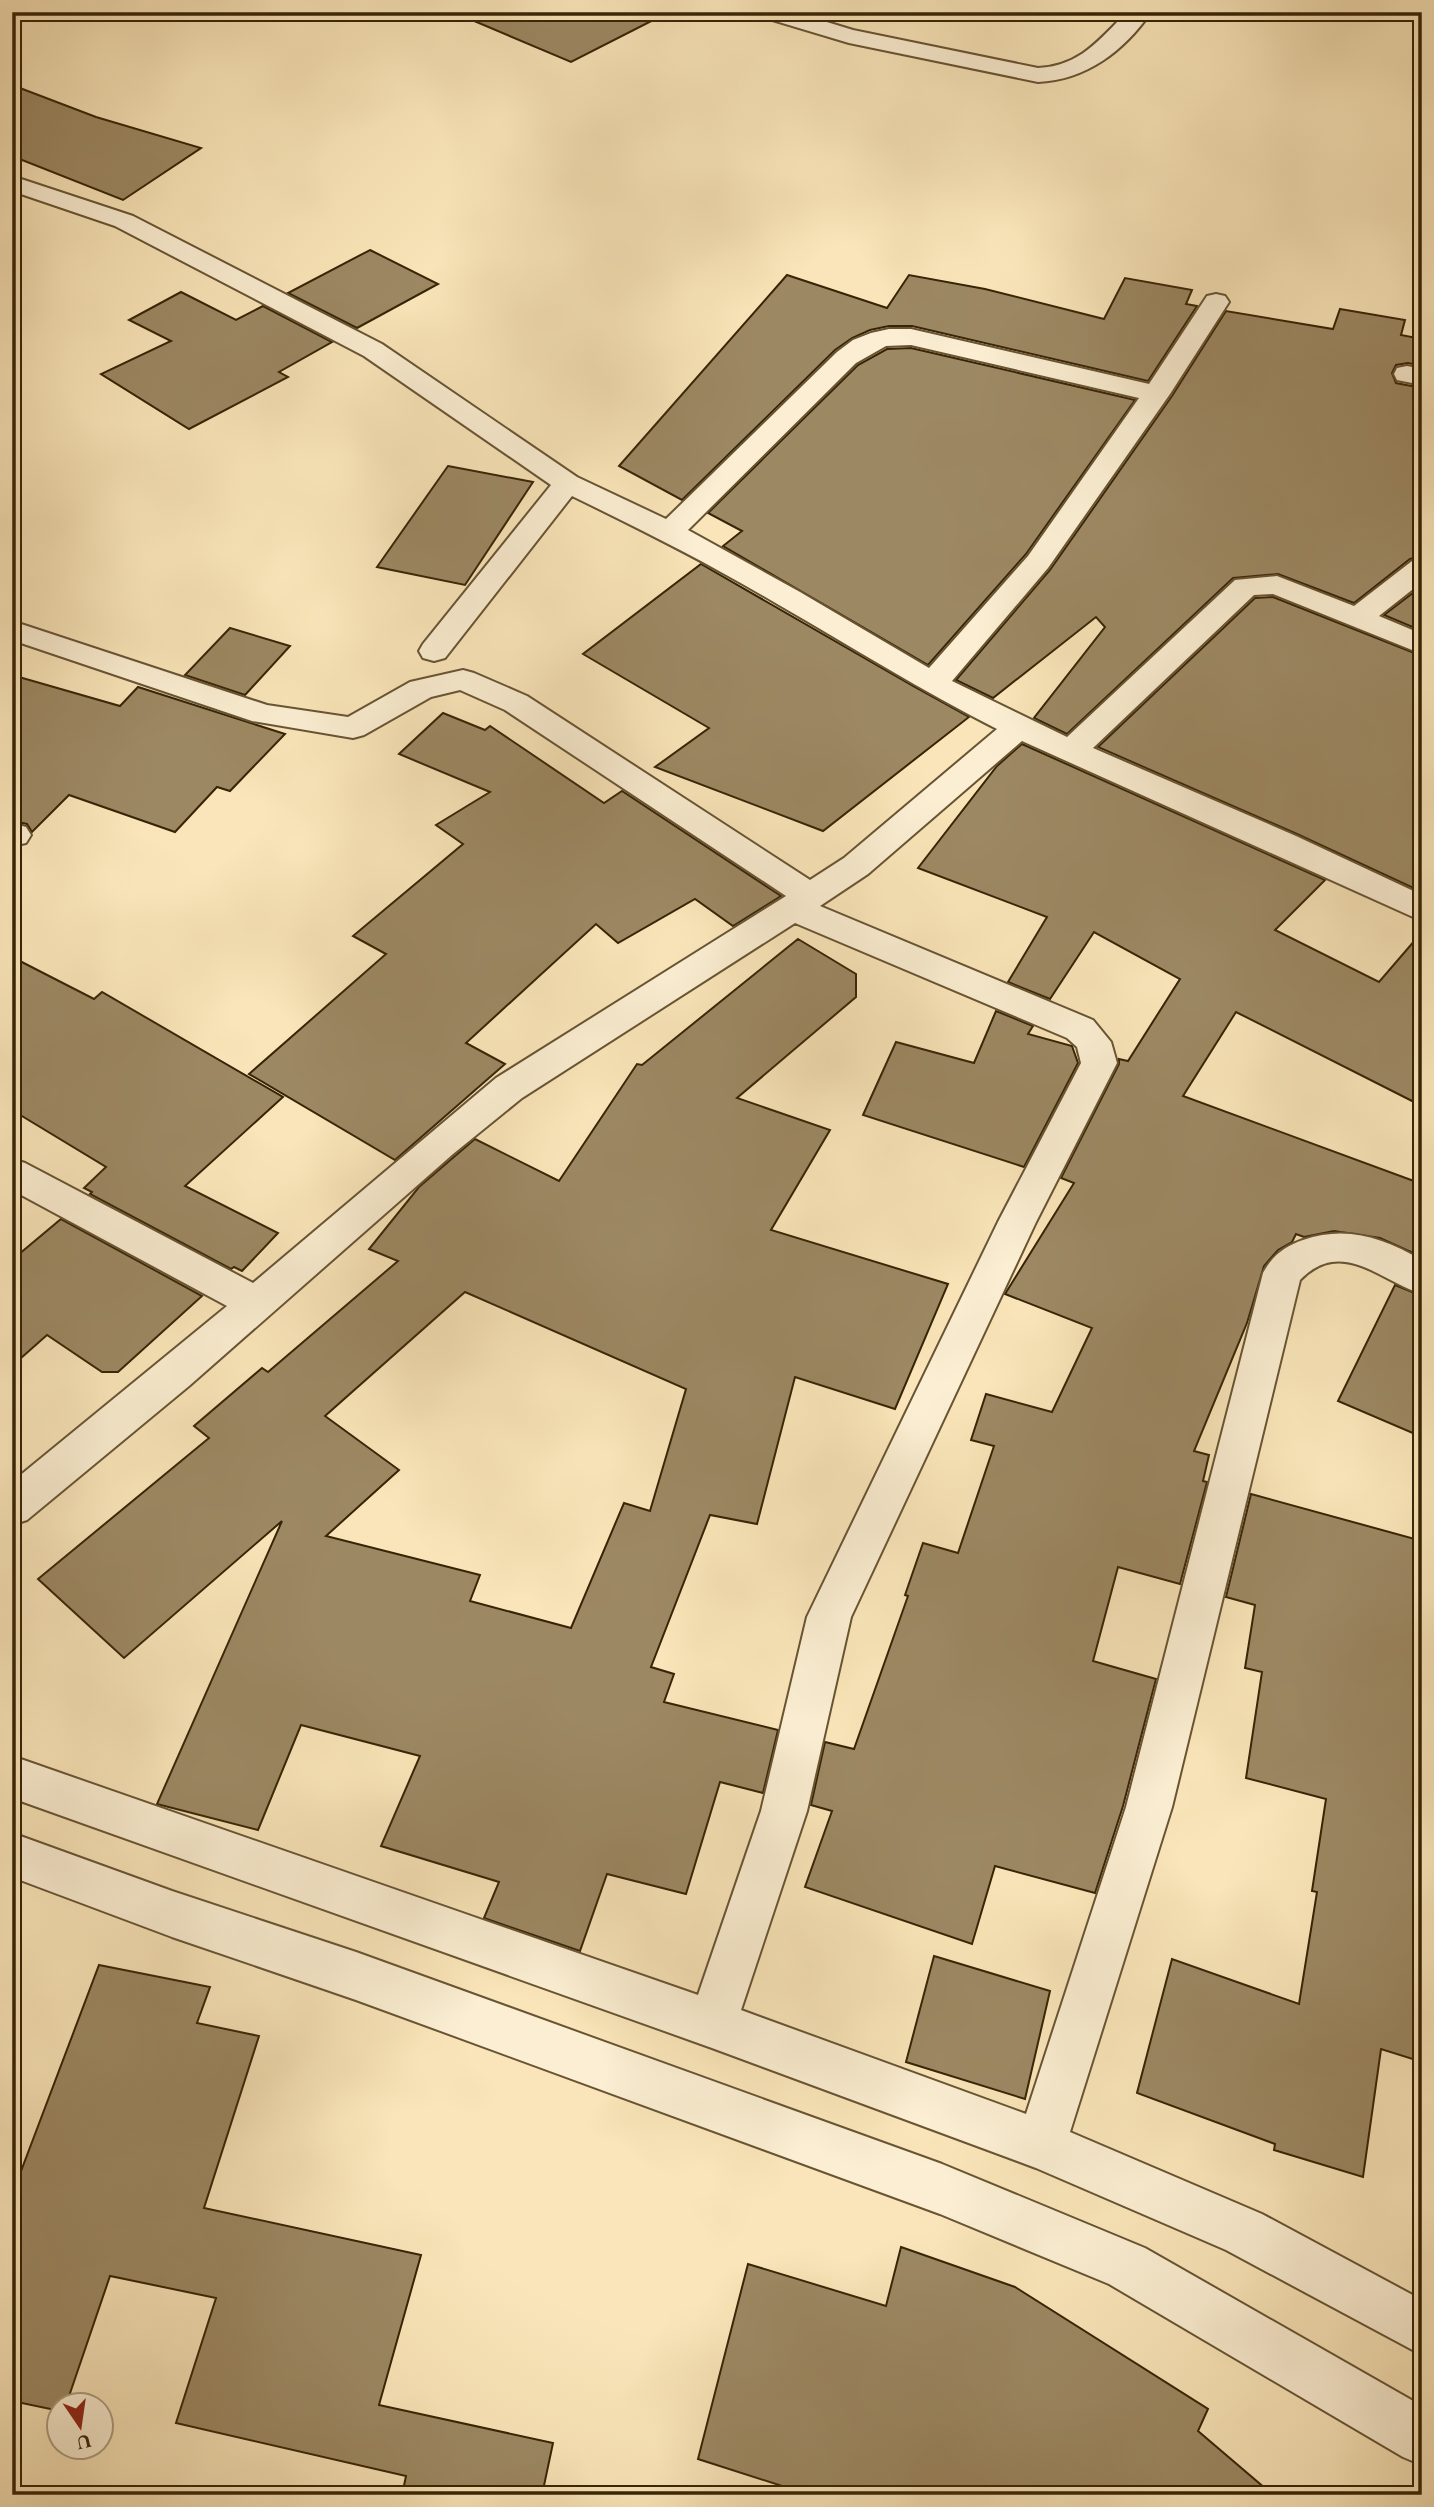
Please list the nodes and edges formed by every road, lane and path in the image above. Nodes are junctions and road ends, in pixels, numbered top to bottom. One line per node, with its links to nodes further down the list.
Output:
1 (770, 12): 2 (street)
2 (1140, 12)
3 (12, 183): 6 (street)
4 (1216, 302): 5 (street)
5 (1156, 394): 7 (street); 13 (street)
6 (567, 483): 7 (street); 12 (street)
7 (670, 532): 13 (street)
8 (1422, 567): 9 (street)
9 (1358, 618): 11 (street); 15 (street)
10 (12, 630): 16 (street)
11 (1422, 645)
12 (434, 651)
13 (933, 684): 14 (street)
14 (1019, 727): 15 (street); 16 (street)
15 (1071, 751): 17 (street)
16 (801, 902): 20 (street); 24 (street)
17 (1422, 909)
18 (12, 1173): 20 (street)
19 (1422, 1279): 25 (street)
20 (256, 1303): 21 (street)
21 (12, 1507)
22 (12, 1777): 24 (street)
23 (12, 1855): 27 (street)
24 (712, 2024): 25 (street)
25 (1041, 2145): 26 (street)
26 (1422, 2329)
27 (1422, 2438)

